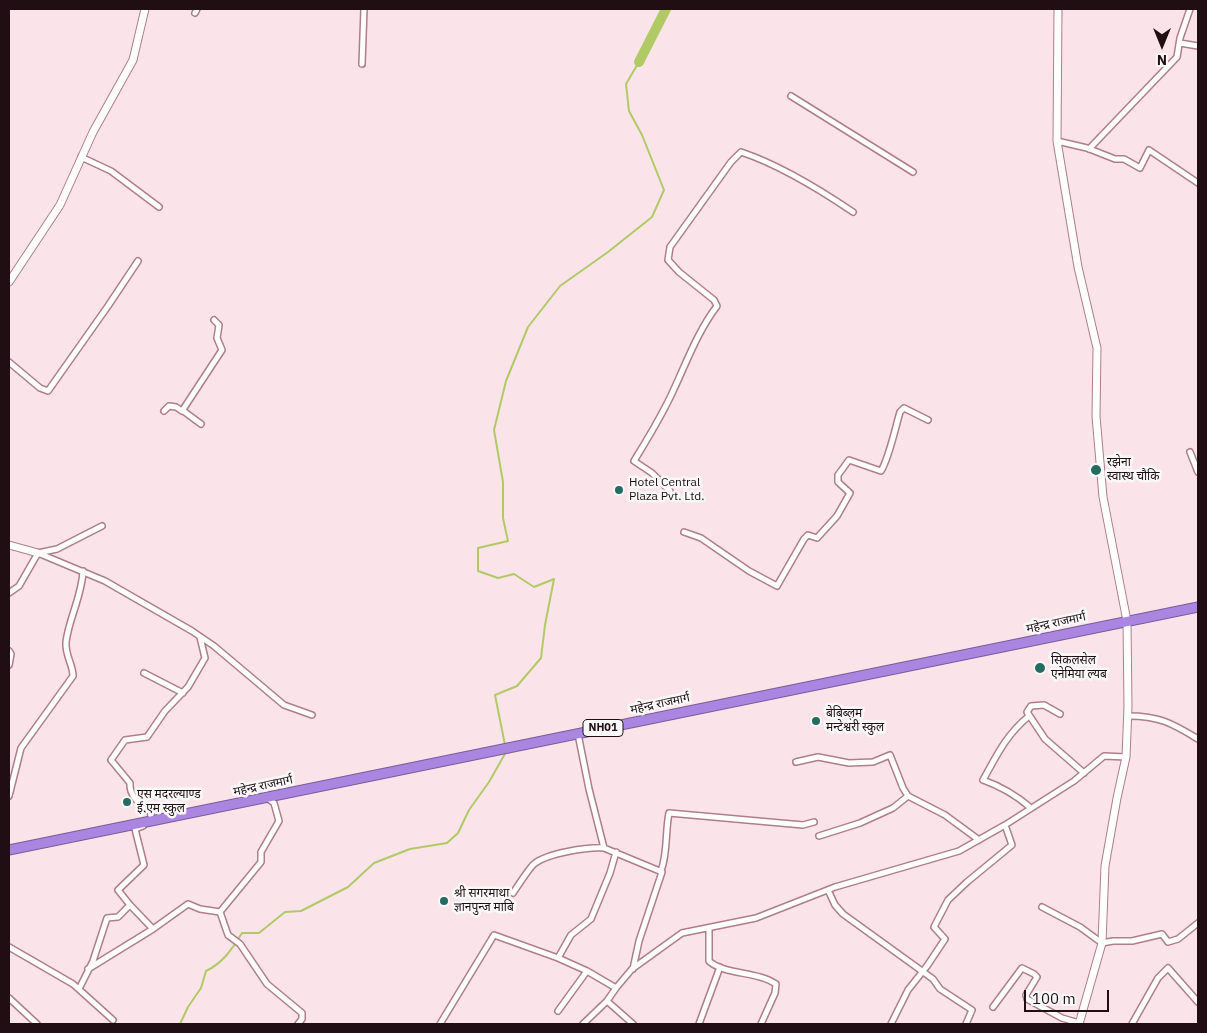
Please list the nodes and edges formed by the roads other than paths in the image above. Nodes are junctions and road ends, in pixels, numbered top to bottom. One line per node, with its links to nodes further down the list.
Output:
1 (145, 9): 11 (street)
2 (364, 9): 7 (street)
3 (1058, 9): 9 (street)
4 (1190, 9): 5 (street)
5 (1180, 43): 6 (street); 10 (street)
6 (1198, 46)
7 (362, 64)
8 (790, 96): 12 (street)
9 (1057, 140): 10 (street); 34 (street)
10 (1089, 148): 13 (street)
11 (81, 157): 14 (street); 17 (street)
12 (913, 172)
13 (1198, 183)
14 (159, 207)
15 (853, 212): 26 (street)
16 (138, 261): 19 (street)
17 (9, 282)
18 (214, 320): 20 (street)
19 (9, 362)
20 (182, 410): 21 (street); 23 (street)
21 (164, 411)
22 (928, 420): 28 (street)
23 (201, 424)
24 (1190, 452): 25 (street)
25 (1198, 472)
26 (670, 491)
27 (102, 526): 30 (street)
28 (684, 532)
29 (9, 544): 30 (street)
30 (38, 553): 31 (street); 32 (street)
31 (83, 571): 35 (street); 49 (street)
32 (9, 593)
33 (1198, 607): 34 (highway, महेन्द्र राजमार्ग / NH01)
34 (1127, 621): 43 (street); 44 (highway, महेन्द्र राजमार्ग / NH01)
35 (200, 636): 39 (street); 41 (street)
36 (9, 651): 37 (street)
37 (9, 665)
38 (144, 673): 39 (street)
39 (183, 692): 54 (street)
40 (1060, 714): 42 (street)
41 (312, 716)
42 (1029, 716): 48 (street); 52 (street)
43 (1128, 716): 45 (street); 46 (street)
44 (578, 734): 51 (highway, महेन्द्र राजमार्ग / NH01); 59 (street)
45 (1198, 739)
46 (1126, 757): 48 (street); 71 (street)
47 (796, 762): 50 (street)
48 (1084, 773): 52 (street)
49 (9, 796)
50 (908, 796): 57 (street); 58 (street)
51 (267, 798): 53 (highway, महेन्द्र राजमार्ग / NH01); 67 (street)
52 (1031, 808): 56 (street)
53 (168, 819): 54 (highway, महेन्द्र राजमार्ग / NH01); 65 (street)
54 (152, 821): 60 (highway, महेन्द्र राजमार्ग / NH01)
55 (814, 822): 62 (street)
56 (1005, 825): 58 (street); 77 (street)
57 (819, 836)
58 (979, 840): 63 (street)
59 (604, 848): 61 (street); 64 (street)
60 (9, 850)
61 (616, 852): 62 (street); 73 (street)
62 (661, 871): 76 (street)
63 (828, 890): 69 (street); 77 (street)
64 (513, 893)
65 (130, 905): 70 (street); 75 (street)
66 (1042, 907): 71 (street)
67 (220, 912): 70 (street); 88 (street)
68 (1198, 923): 71 (street)
69 (709, 928): 74 (street); 76 (street)
70 (153, 929): 75 (street)
71 (1102, 943): 96 (street)
72 (9, 947): 79 (street)
73 (558, 958): 78 (street); 89 (street)
74 (720, 967): 92 (street); 93 (street)
75 (88, 969): 79 (street)
76 (632, 969): 80 (street)
77 (923, 971): 94 (street); 95 (street)
78 (586, 972): 80 (street); 85 (street)
79 (79, 988): 86 (street)
80 (616, 988): 82 (street)
81 (9, 998): 87 (street)
82 (607, 1001): 90 (street); 91 (street)
83 (1198, 1002): 97 (street)
84 (993, 1008): 96 (street)
85 (558, 1011)
86 (113, 1020)
87 (37, 1024)
88 (298, 1024)
89 (440, 1024)
90 (583, 1024)
91 (633, 1024)
92 (699, 1024)
93 (761, 1024)
94 (891, 1024)
95 (966, 1024)
96 (1079, 1024)
97 (1132, 1024)

